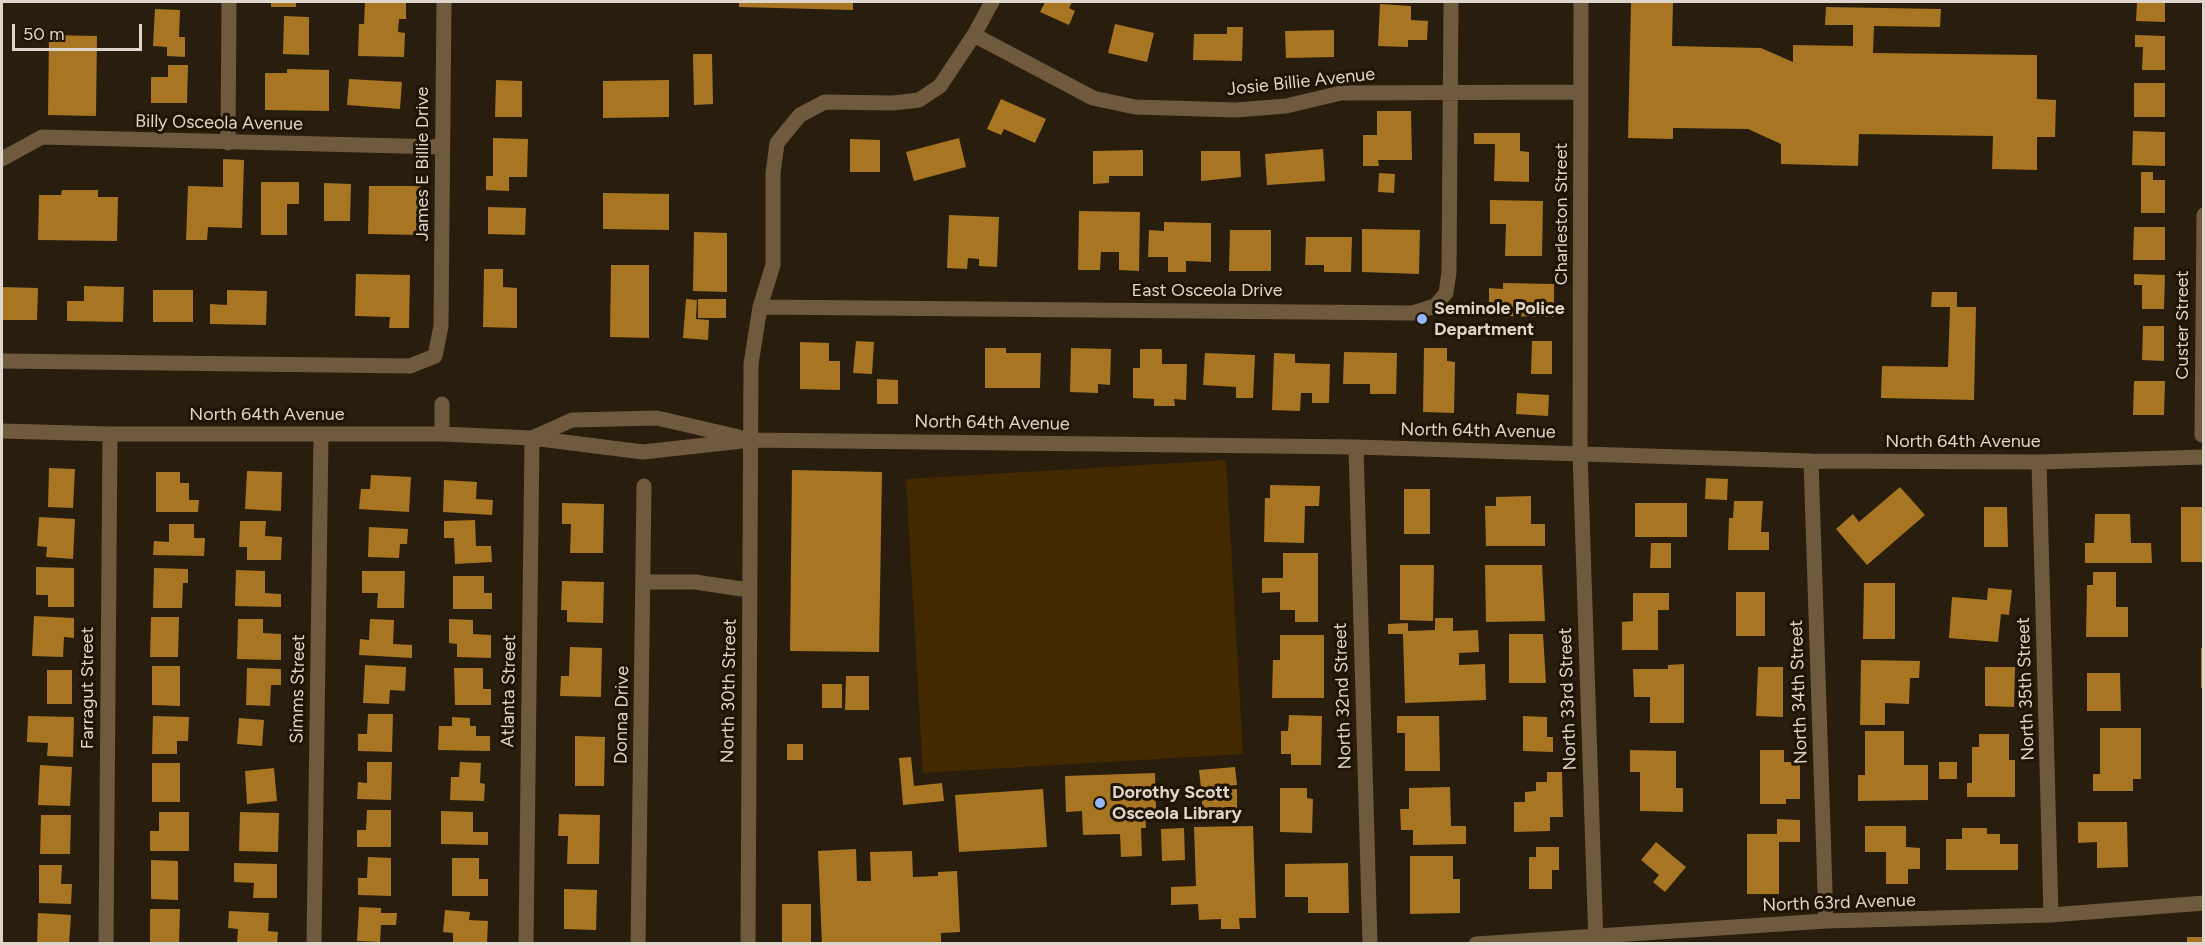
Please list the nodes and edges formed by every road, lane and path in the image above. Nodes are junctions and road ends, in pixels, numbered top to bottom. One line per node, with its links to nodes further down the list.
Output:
1 (229, 2): 9 (street)
2 (444, 2): 10 (street, James E Billie Drive)
3 (992, 2): 6 (street)
4 (1451, 2): 7 (street, East Osceola Drive)
5 (1581, 2): 8 (street, Charleston Street)
6 (974, 35): 7 (street, Josie Billie Avenue); 13 (street)
7 (1451, 92): 8 (street, Josie Billie Avenue); 13 (street, East Osceola Drive)
8 (1581, 92): 24 (street, Charleston Street)
9 (228, 143): 10 (street, Billy Osceola Avenue); 11 (street, Billy Osceola Avenue)
10 (442, 147): 14 (street, James E Billie Drive)
11 (2, 159)
12 (2204, 215): 20 (street, Custer Street)
13 (760, 307): 22 (street)
14 (2, 361)
15 (442, 404): 18 (street)
16 (2, 430): 17 (street, North 64th Avenue)
17 (110, 434): 19 (street, North 64th Avenue); 35 (street, Farragut Street)
18 (442, 434): 19 (street, North 64th Avenue); 21 (street, North 64th Avenue)
19 (321, 435): 36 (street, Simms Street)
20 (2202, 435)
21 (532, 438): 22 (street, North 64th Avenue); 22 (street, North 64th Avenue); 37 (street, Atlanta Street)
22 (751, 440): 23 (street, North 64th Avenue); 30 (street, North 30th Street)
23 (1356, 447): 24 (street, North 64th Avenue); 40 (street, North 32nd Street)
24 (1580, 453): 26 (street, North 64th Avenue); 34 (street, North 33rd Street)
25 (2204, 457): 27 (street, North 64th Avenue)
26 (1811, 461): 27 (street, North 64th Avenue); 33 (street, North 34th Street)
27 (2039, 462): 32 (street, North 35th Street)
28 (644, 486): 29 (street, Donna Drive)
29 (643, 582): 30 (street); 38 (street, Donna Drive)
30 (749, 590): 39 (street, North 30th Street)
31 (2204, 903): 32 (street, North 63rd Avenue)
32 (2051, 915): 33 (street, North 63rd Avenue)
33 (1826, 921): 34 (street, North 63rd Avenue)
34 (1596, 940): 41 (street, North 63rd Avenue)
35 (106, 944)
36 (314, 944)
37 (526, 944)
38 (638, 944)
39 (748, 944)
40 (1370, 944)
41 (1476, 944)

